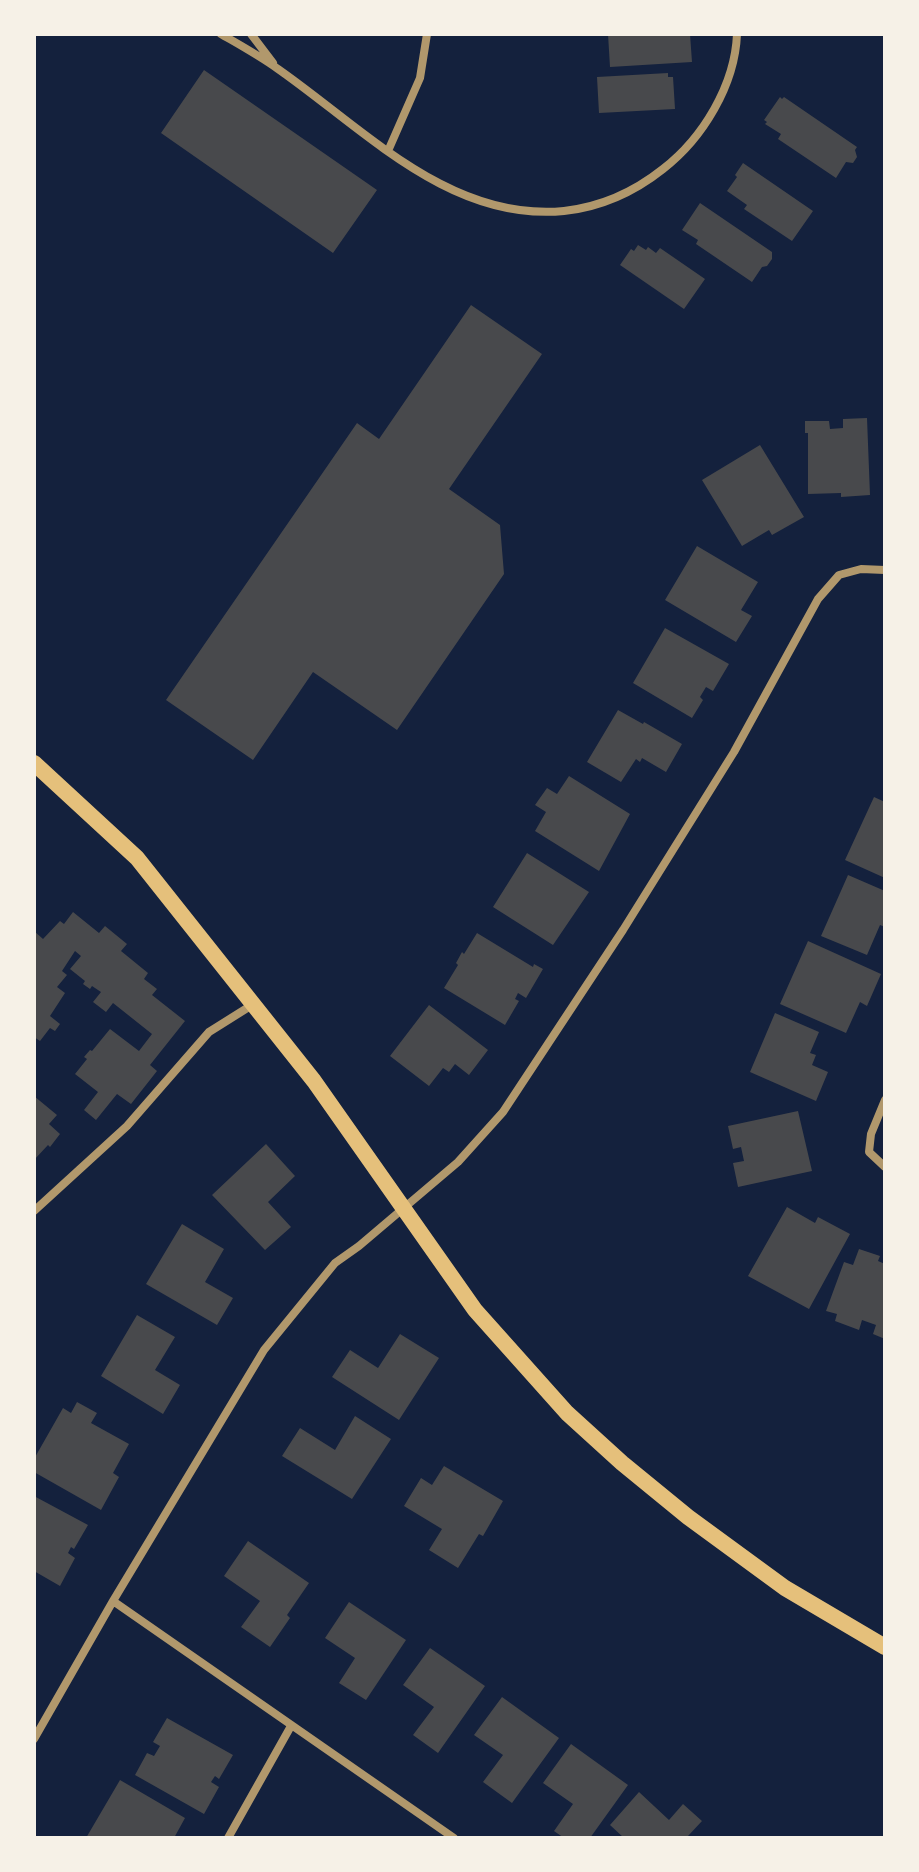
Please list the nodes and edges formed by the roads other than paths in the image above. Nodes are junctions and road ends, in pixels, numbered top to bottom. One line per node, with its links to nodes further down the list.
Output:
1 (221, 34): 5 (street)
2 (251, 34): 5 (street)
3 (427, 34): 6 (street)
4 (737, 34): 6 (street)
5 (276, 67): 6 (street)
6 (388, 151)
7 (885, 570): 12 (street)
8 (34, 763): 9 (main road)
9 (252, 1005): 12 (main road); 13 (street)
10 (885, 1100): 11 (street)
11 (885, 1167)
12 (404, 1207): 14 (street); 15 (main road)
13 (34, 1211)
14 (113, 1601): 16 (street); 17 (street)
15 (885, 1647)
16 (291, 1726): 18 (street); 19 (street)
17 (34, 1739)
18 (228, 1838)
19 (454, 1838)

